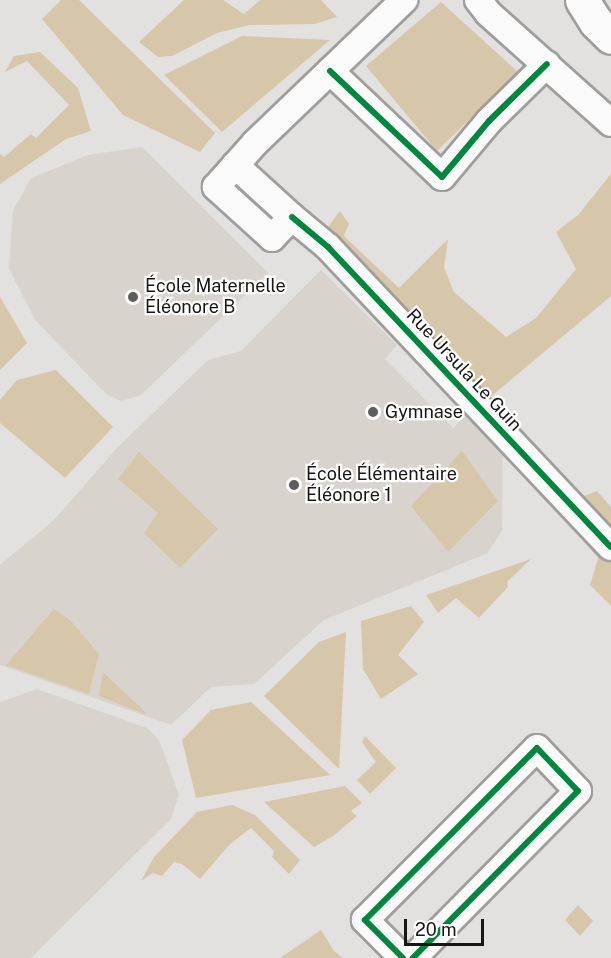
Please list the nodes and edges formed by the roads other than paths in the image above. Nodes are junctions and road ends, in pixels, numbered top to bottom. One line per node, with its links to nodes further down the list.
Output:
1 (404, 0): 6 (street)
2 (478, 0): 5 (street)
3 (559, 0): 4 (street)
4 (596, 20)
5 (547, 64): 6 (street); 7 (street)
6 (330, 71): 8 (street, Rue Ursula Le Guin)
7 (611, 123)
8 (611, 547)
9 (403, 958): 10 (street)
10 (413, 958)

